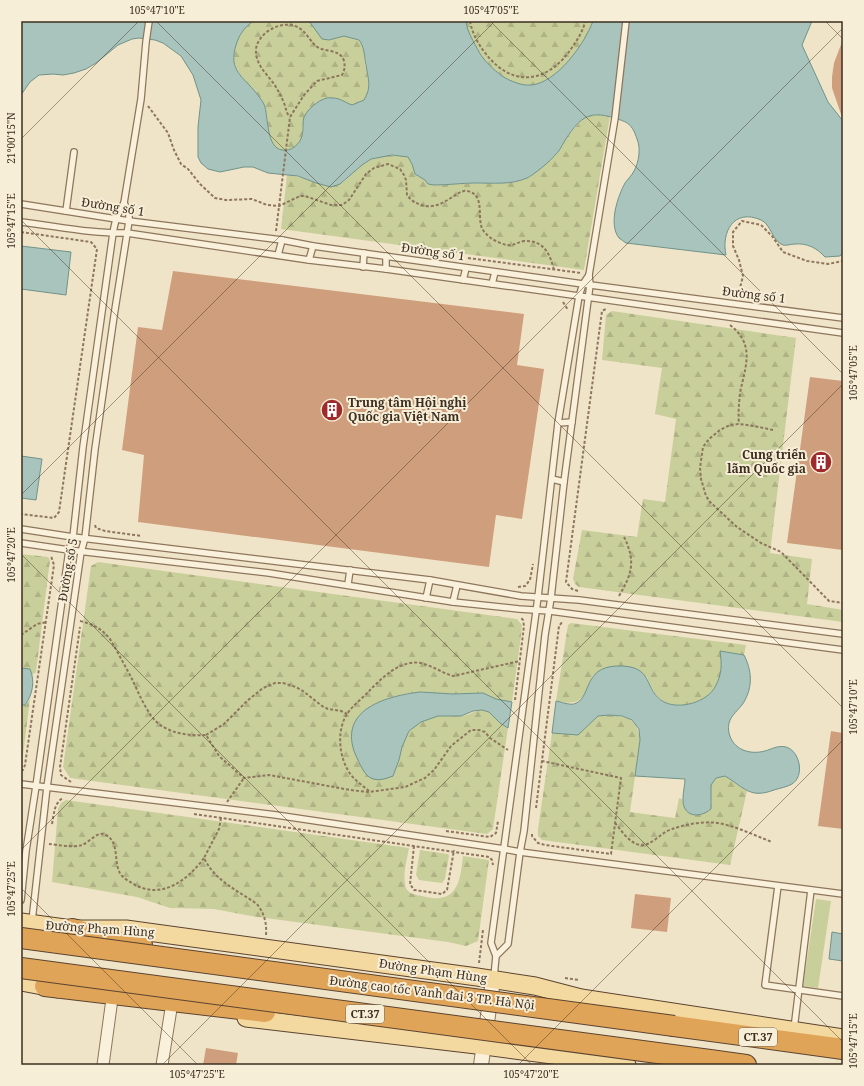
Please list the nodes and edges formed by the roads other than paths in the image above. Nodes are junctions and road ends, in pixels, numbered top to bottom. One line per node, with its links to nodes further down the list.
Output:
1 (149, 21): 4 (lane)
2 (626, 21): 22 (lane)
3 (74, 152): 6 (lane)
4 (124, 203): 7 (lane, Đường số 5); 8 (lane)
5 (21, 204): 6 (lane, Đường số 1)
6 (66, 210): 7 (lane, Đường số 1)
7 (116, 218): 8 (lane, Đường số 1); 11 (lane, Đường số 5)
8 (130, 221): 10 (lane, Đường số 5); 12 (lane, Đường số 1)
9 (21, 222): 11 (lane, Đường số 1)
10 (127, 233): 11 (lane, Đường số 1); 15 (lane, Đường số 1); 37 (lane, Đường số 5)
11 (113, 234): 36 (lane, Đường số 5)
12 (282, 240): 13 (lane, Đường số 1); 15 (lane)
13 (313, 246): 14 (lane, Đường số 1); 17 (lane)
14 (364, 253): 16 (lane, Đường số 1); 18 (lane)
15 (278, 255): 17 (lane, Đường số 1)
16 (386, 256): 19 (lane, Đường số 1); 20 (lane)
17 (309, 260): 18 (lane, Đường số 1)
18 (363, 267): 20 (lane, Đường số 1)
19 (466, 268): 21 (lane, Đường số 1); 23 (lane)
20 (386, 269): 23 (lane, Đường số 1)
21 (495, 272): 24 (lane); 25 (lane, Đường số 1)
22 (589, 275): 25 (lane); 26 (lane)
23 (463, 280): 24 (lane, Đường số 1)
24 (492, 284): 27 (lane, Đường số 1)
25 (582, 284): 26 (lane, Đường số 1); 27 (lane)
26 (590, 286): 28 (lane); 29 (lane, Đường số 1)
27 (579, 296): 28 (lane, Đường số 1); 32 (lane)
28 (588, 298): 30 (lane, Đường số 1); 31 (lane)
29 (843, 318)
30 (843, 333)
31 (572, 422): 32 (lane); 34 (lane)
32 (558, 423): 33 (lane)
33 (552, 480): 34 (lane); 45 (lane)
34 (564, 482): 47 (lane)
35 (21, 529): 36 (lane)
36 (73, 537): 37 (lane); 39 (lane, Đường số 5)
37 (85, 538): 40 (lane, Đường số 5); 41 (lane)
38 (21, 543): 39 (lane)
39 (69, 550): 40 (lane); 54 (lane, Đường số 5)
40 (81, 552): 43 (lane); 55 (lane, Đường số 5)
41 (350, 570): 42 (lane); 43 (lane)
42 (430, 580): 44 (lane); 46 (lane)
43 (348, 584): 46 (lane)
44 (457, 585): 45 (lane); 48 (lane)
45 (538, 597): 47 (lane); 49 (lane)
46 (426, 598): 48 (lane)
47 (551, 598): 50 (lane); 51 (lane)
48 (453, 602): 49 (lane)
49 (535, 610): 50 (lane); 56 (lane)
50 (550, 611): 52 (lane); 57 (lane)
51 (843, 634)
52 (843, 650)
53 (21, 784): 54 (lane)
54 (36, 786): 55 (lane); 61 (lane, Đường số 5)
55 (47, 787): 56 (lane); 62 (lane, Đường số 5)
56 (504, 849): 57 (lane); 64 (lane)
57 (520, 852): 58 (lane); 64 (lane)
58 (778, 886): 59 (lane); 69 (lane)
59 (811, 890): 60 (lane); 69 (lane)
60 (843, 894)
61 (21, 900)
62 (24, 928): 63 (main road, Đường Phạm Hùng); 73 (highway, Đường cao tốc Vành đai 3 TP. Hà Nội / CT.37, bridge)
63 (72, 929): 66 (main road, Đường Phạm Hùng); 73 (highway, bridge)
64 (496, 956): 66 (lane)
65 (21, 968): 78 (highway, CT.37, bridge)
66 (493, 980): 74 (main road, Đường Phạm Hùng); 76 (street)
67 (21, 982): 68 (main road)
68 (45, 986): 71 (main road); 78 (highway, bridge)
69 (799, 990): 70 (lane); 74 (lane)
70 (843, 996)
71 (112, 999): 72 (main road); 79 (street)
72 (172, 1009): 76 (main road); 80 (street)
73 (674, 1026): 77 (highway, Đường cao tốc Vành đai 3 TP. Hà Nội / CT.37)
74 (794, 1031): 75 (main road, Đường Phạm Hùng)
75 (843, 1038)
76 (485, 1046): 81 (street); 82 (main road)
77 (843, 1049)
78 (710, 1060): 83 (highway, CT.37)
79 (102, 1065)
80 (162, 1065)
81 (481, 1065)
82 (627, 1065)
83 (746, 1065)

